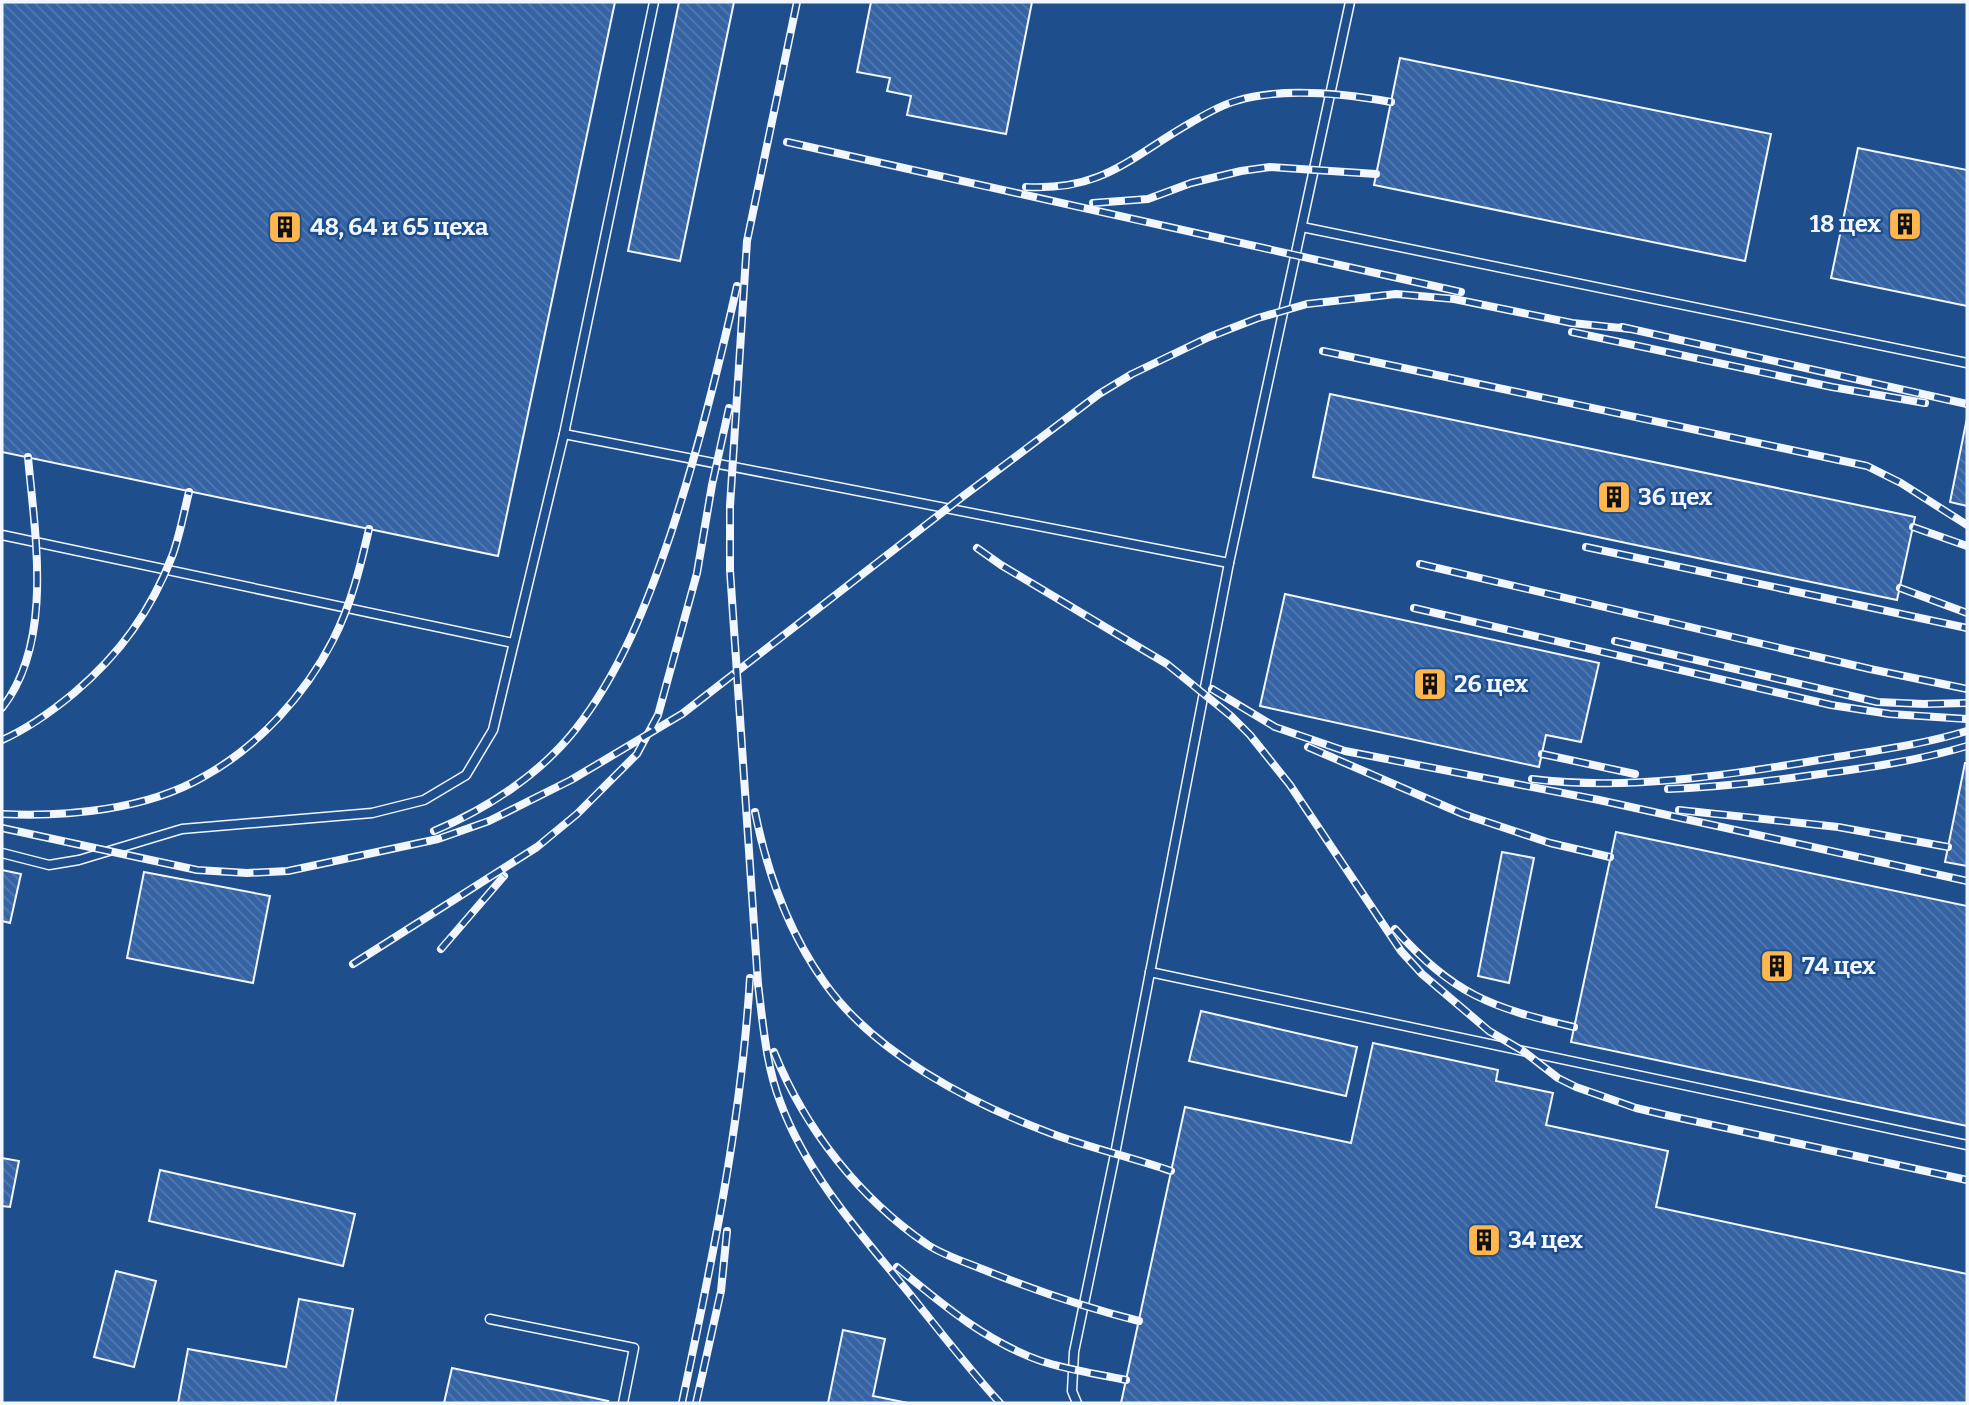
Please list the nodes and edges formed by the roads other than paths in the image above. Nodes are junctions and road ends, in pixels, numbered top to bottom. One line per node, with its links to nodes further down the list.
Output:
1 (654, 2): 5 (lane)
2 (1350, 2): 3 (lane)
3 (1302, 228): 4 (lane); 7 (lane)
4 (1967, 363)
5 (564, 433): 7 (lane); 8 (lane)
6 (2, 536): 8 (lane)
7 (1229, 562): 10 (lane)
8 (513, 643): 9 (lane)
9 (2, 853)
10 (1150, 971): 11 (lane); 14 (lane)
11 (1967, 1145)
12 (490, 1319): 13 (lane)
13 (623, 1403)
14 (1076, 1403)

